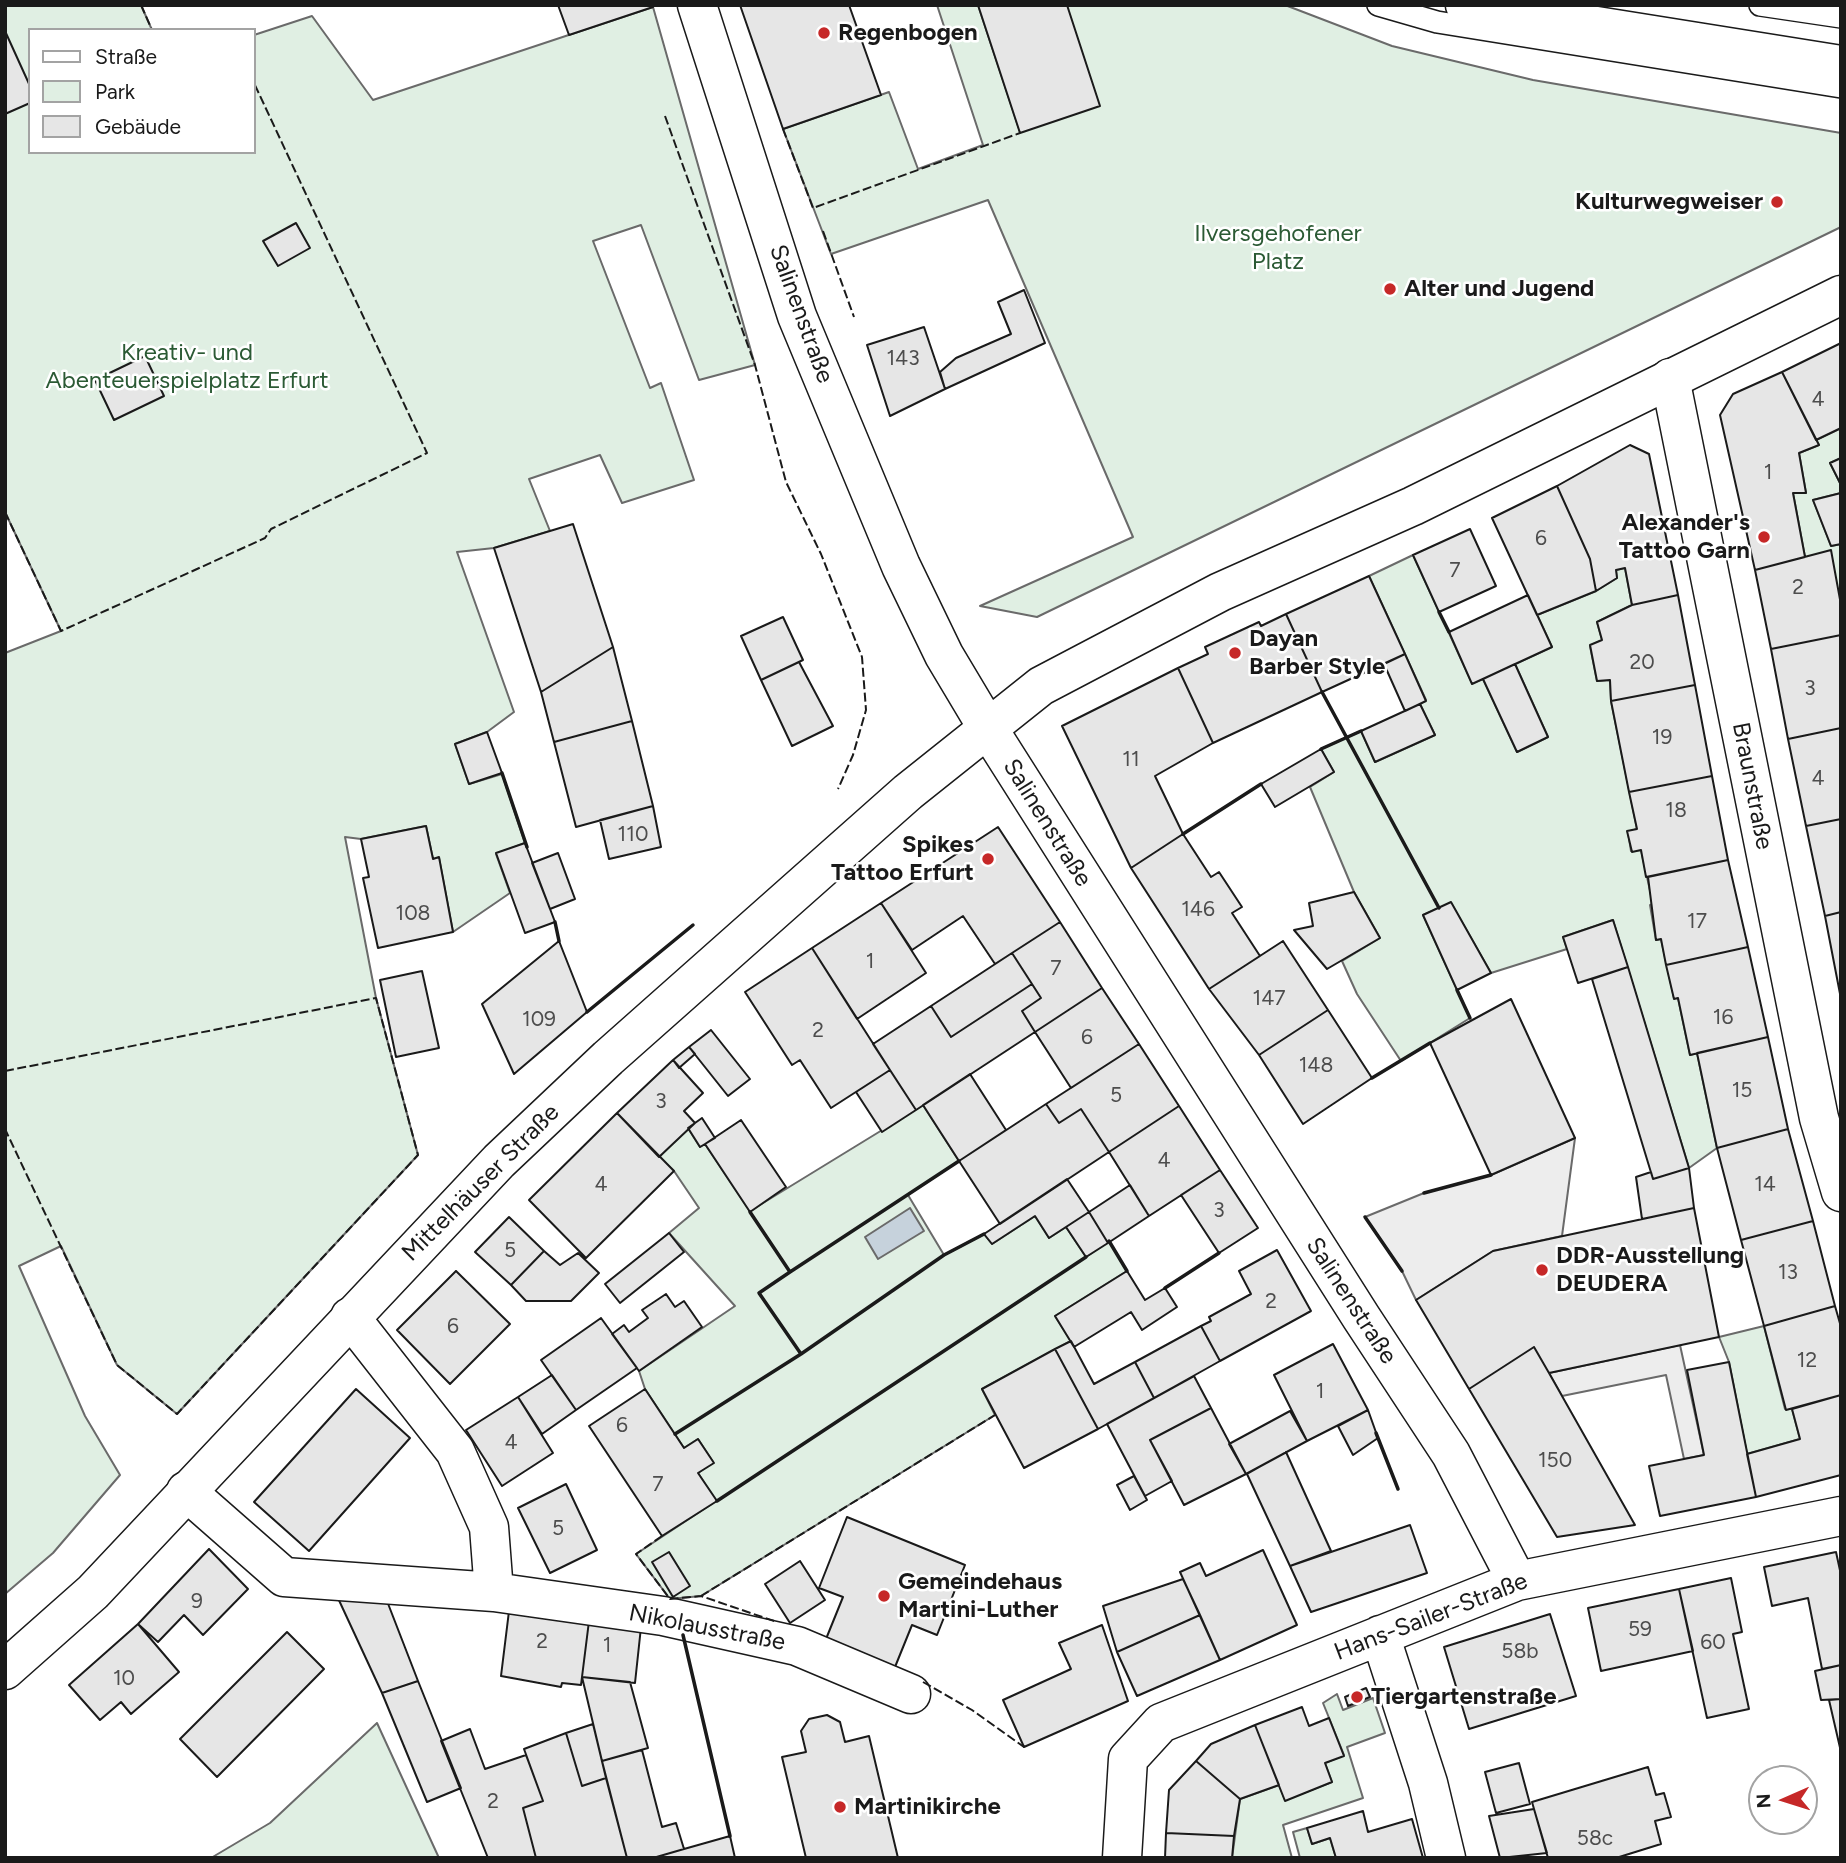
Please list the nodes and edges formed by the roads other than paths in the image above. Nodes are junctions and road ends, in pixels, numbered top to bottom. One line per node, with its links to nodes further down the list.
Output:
1 (697, 5): 11 (street, Salinenstraße)
2 (1378, 5): 8 (lane)
3 (1465, 5): 5 (street)
4 (1759, 5): 6 (lane)
5 (1540, 11): 7 (street)
6 (1841, 17)
7 (1841, 65)
8 (1841, 87)
9 (1841, 295): 10 (street)
10 (1670, 378): 11 (street); 12 (street, Braunstraße)
11 (987, 727): 13 (street, Mittelhäuser Straße); 16 (street, Salinenstraße)
12 (1841, 1192)
13 (350, 1317): 14 (street, Mittelhäuser Straße); 17 (street)
14 (186, 1491): 17 (street, Nikolausstraße); 19 (street, Mittelhäuser Straße)
15 (1841, 1516): 16 (street, Hans-Sailer-Straße)
16 (1517, 1581): 18 (street, Hans-Sailer-Straße)
17 (494, 1592): 20 (street, Nikolausstraße)
18 (1380, 1635): 21 (street, Hans-Sailer-Straße); 22 (street)
19 (5, 1670)
20 (911, 1694)
21 (1122, 1858)
22 (1446, 1858)

